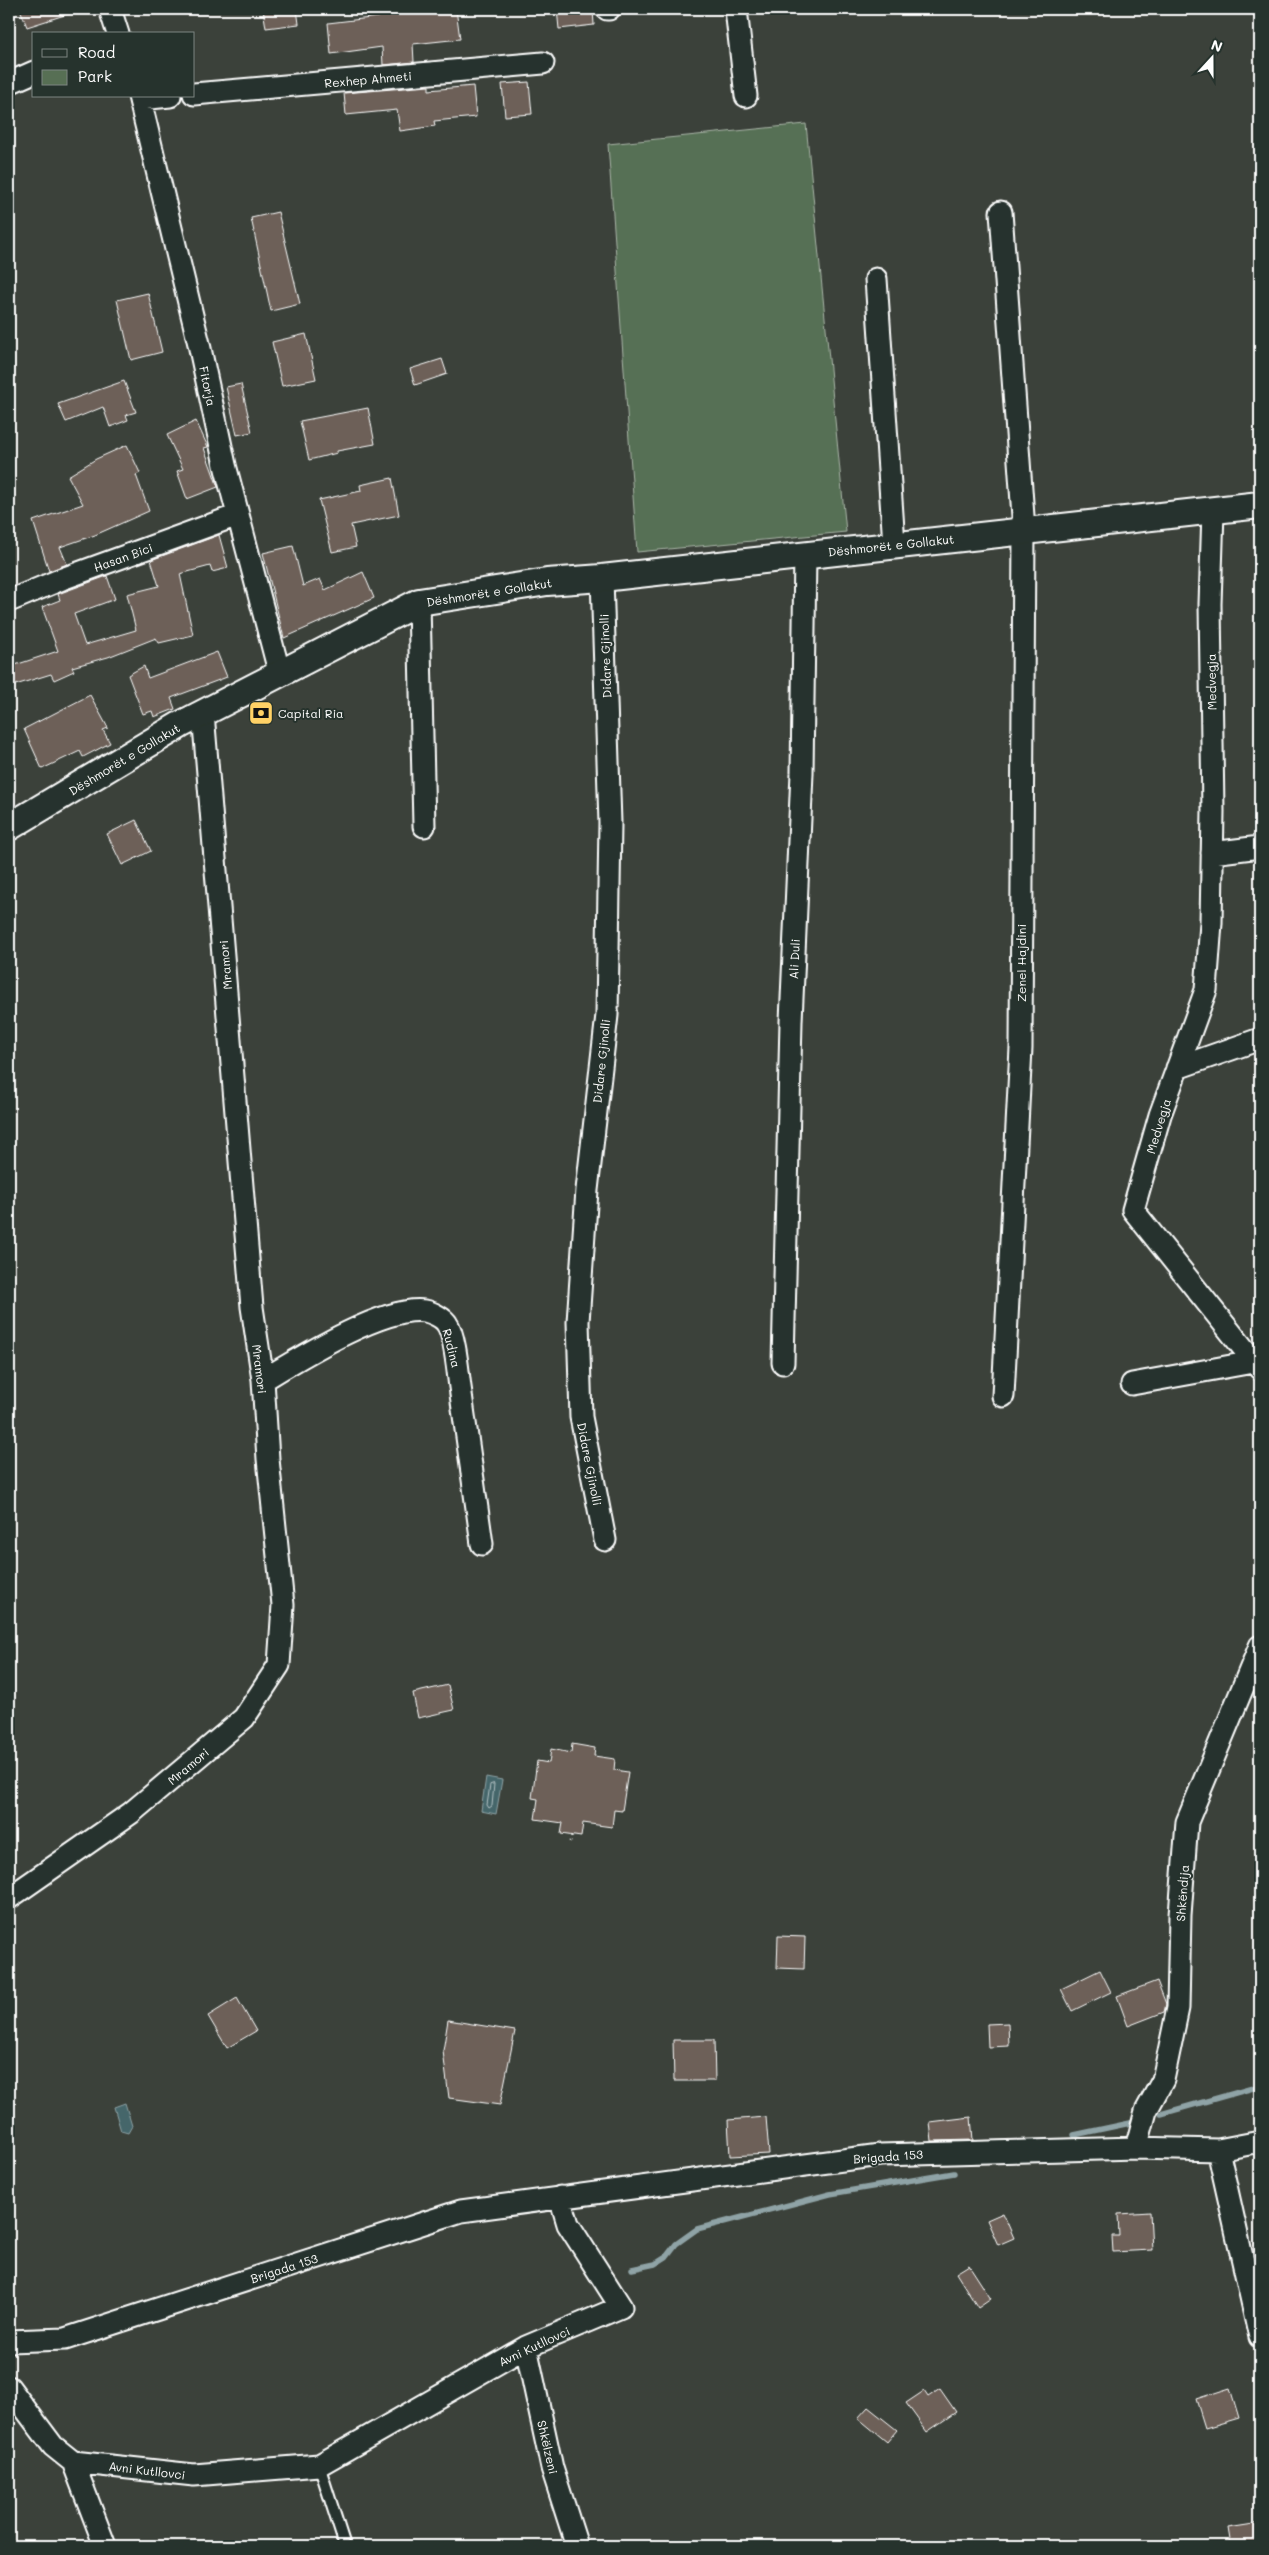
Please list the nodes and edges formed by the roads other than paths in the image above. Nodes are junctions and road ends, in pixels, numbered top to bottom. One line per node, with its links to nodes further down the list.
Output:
1 (110, 9): 3 (street)
2 (736, 9): 8 (street)
3 (117, 32)
4 (543, 63): 7 (street, Rexhep Ahmeti)
5 (32, 73): 6 (street)
6 (9, 83)
7 (195, 94)
8 (746, 96)
9 (139, 98): 14 (street, Fitorja)
10 (1001, 212): 15 (street)
11 (876, 279): 16 (street)
12 (1260, 505): 13 (street, Dëshmorët e Gollakut)
13 (1213, 511): 15 (street, Dëshmorët e Gollakut); 26 (street, Medvegja)
14 (238, 515): 19 (street, Hasan Bici); 21 (street, Fitorja)
15 (1024, 530): 16 (street, Dëshmorët e Gollakut); 33 (street, Zenel Hajdini)
16 (894, 544): 17 (street, Dëshmorët e Gollakut)
17 (805, 554): 18 (street, Dëshmorët e Gollakut); 29 (street, Ali Duli)
18 (602, 578): 20 (street, Dëshmorët e Gollakut); 34 (street, Didare Gjinolli)
19 (9, 601)
20 (419, 602): 21 (street, Dëshmorët e Gollakut); 23 (street)
21 (280, 675): 22 (street, Dëshmorët e Gollakut)
22 (203, 713): 24 (street, Dëshmorët e Gollakut); 31 (street, Mramori)
23 (424, 826)
24 (9, 827)
25 (1260, 847): 26 (street)
26 (1212, 853): 28 (street, Medvegja)
27 (1260, 1039): 28 (street)
28 (1177, 1068): 30 (street, Medvegja)
29 (783, 1363)
30 (1257, 1366): 32 (street, Medvegja)
31 (263, 1380): 35 (street, Rudina); 37 (street, Mramori)
32 (1132, 1384)
33 (1004, 1396)
34 (605, 1540)
35 (482, 1544)
36 (1260, 1646): 39 (street, Shkëndija)
37 (9, 1898)
38 (1260, 2142): 40 (street, Brigada 153)
39 (1136, 2148): 40 (street, Brigada 153); 41 (street, Brigada 153)
40 (1218, 2150): 42 (street)
41 (560, 2197): 43 (street, Brigada 153); 44 (street, Avni Kutllovci)
42 (1260, 2337)
43 (9, 2342)
44 (526, 2347): 47 (street, Avni Kutllovci); 50 (street, Shkëlzeni)
45 (9, 2388): 46 (street)
46 (73, 2462): 47 (street, Avni Kutllovci); 48 (street)
47 (319, 2465): 49 (lane)
48 (105, 2546)
49 (345, 2546)
50 (577, 2546)

